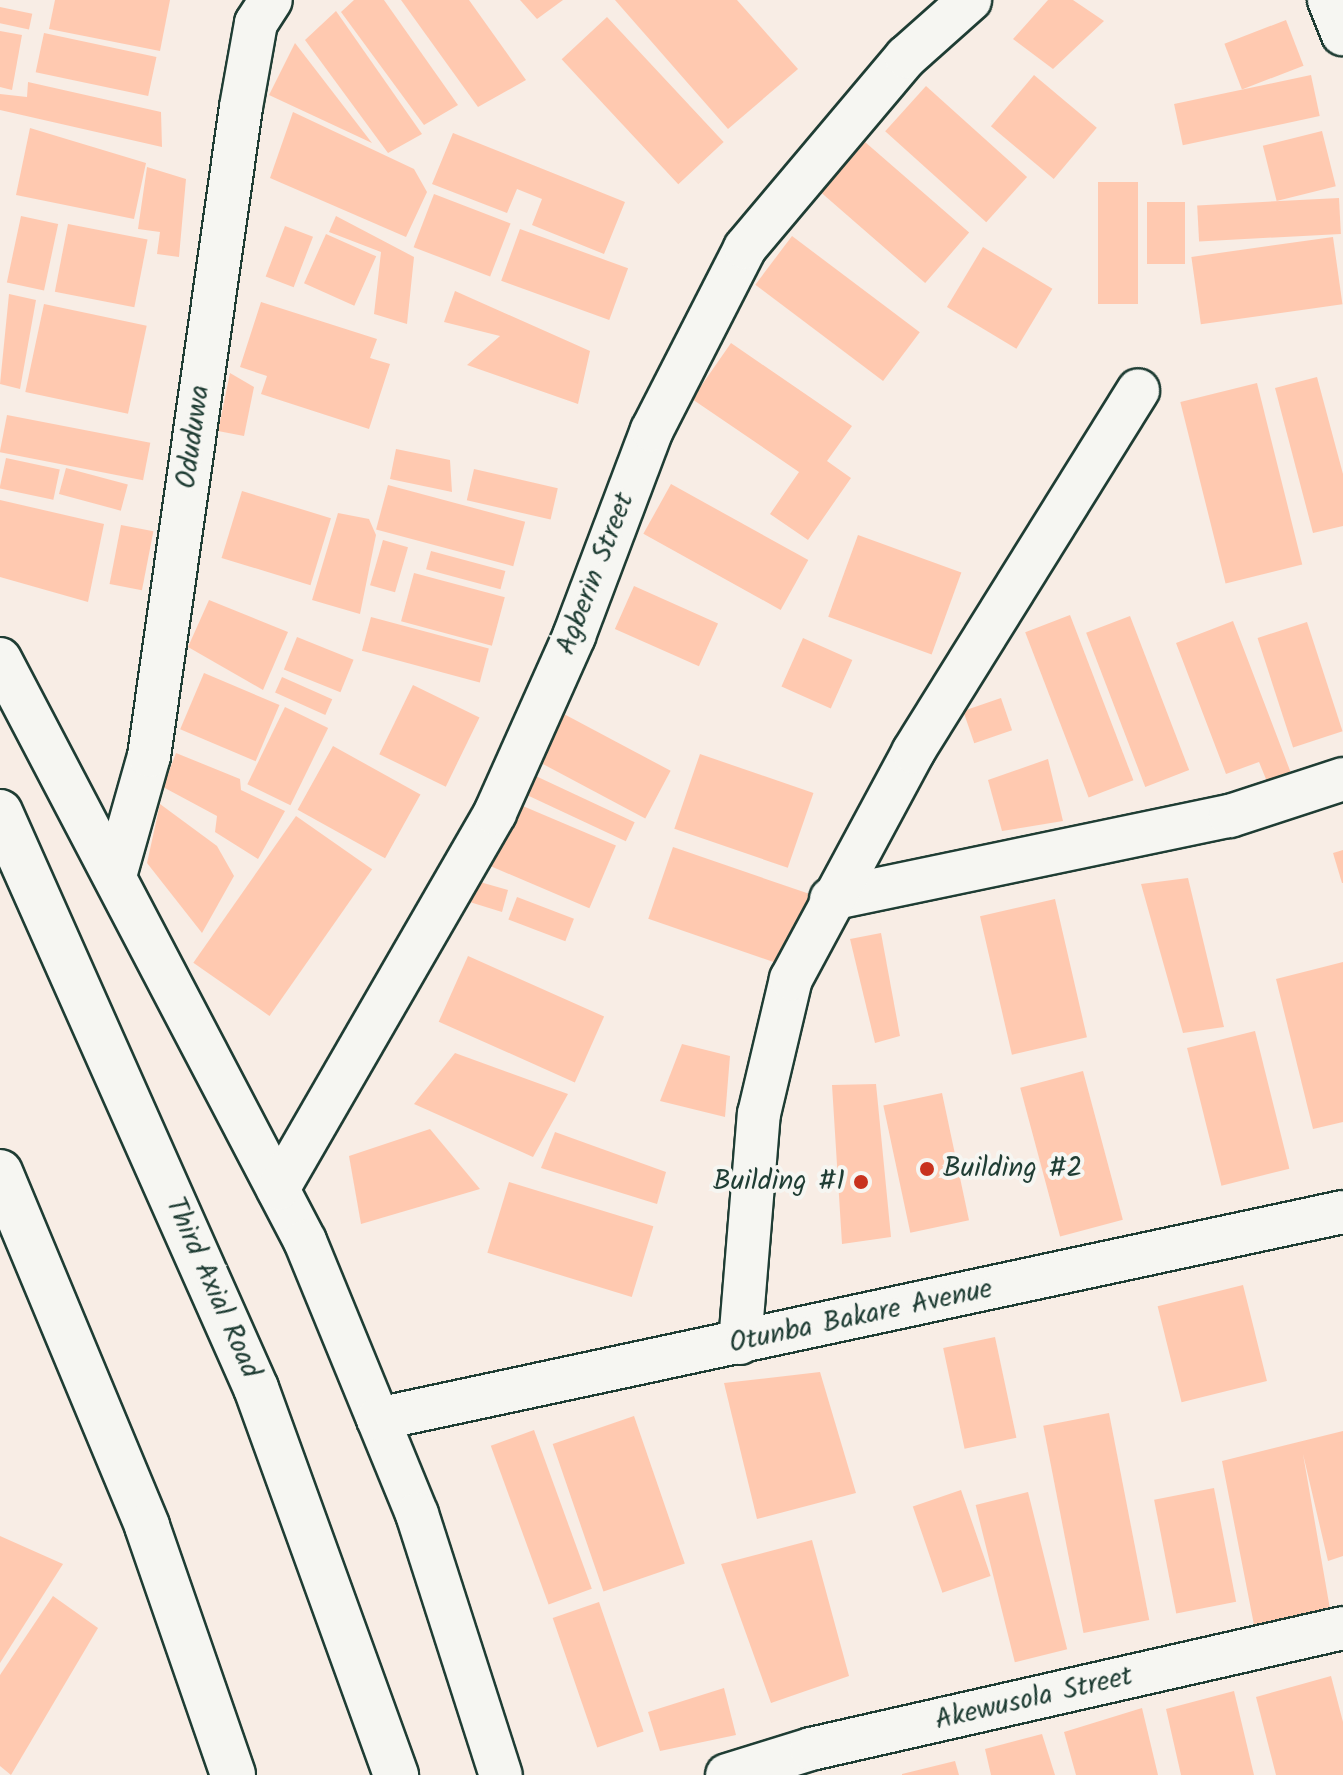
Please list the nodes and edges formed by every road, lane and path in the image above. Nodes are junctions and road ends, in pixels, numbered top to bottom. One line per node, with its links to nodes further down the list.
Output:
1 (271, 0): 9 (street, Oduduwa)
2 (970, 0): 12 (street, Agberin Street)
3 (1329, 0): 4 (street)
4 (1343, 34)
5 (1138, 390): 10 (street)
6 (0, 659): 9 (street)
7 (1343, 779): 10 (street)
8 (0, 812): 18 (highway, Third Axial Road)
9 (115, 876): 12 (street)
10 (831, 899): 14 (street)
11 (0, 1172): 17 (highway)
12 (278, 1189): 15 (street)
13 (1343, 1212): 14 (street, Otunba Bakare Avenue)
14 (740, 1343): 15 (street, Otunba Bakare Avenue)
15 (378, 1419): 19 (street)
16 (1343, 1628): 20 (street, Akewusola Street)
17 (233, 1775)
18 (396, 1775)
19 (501, 1775)
20 (727, 1775)

